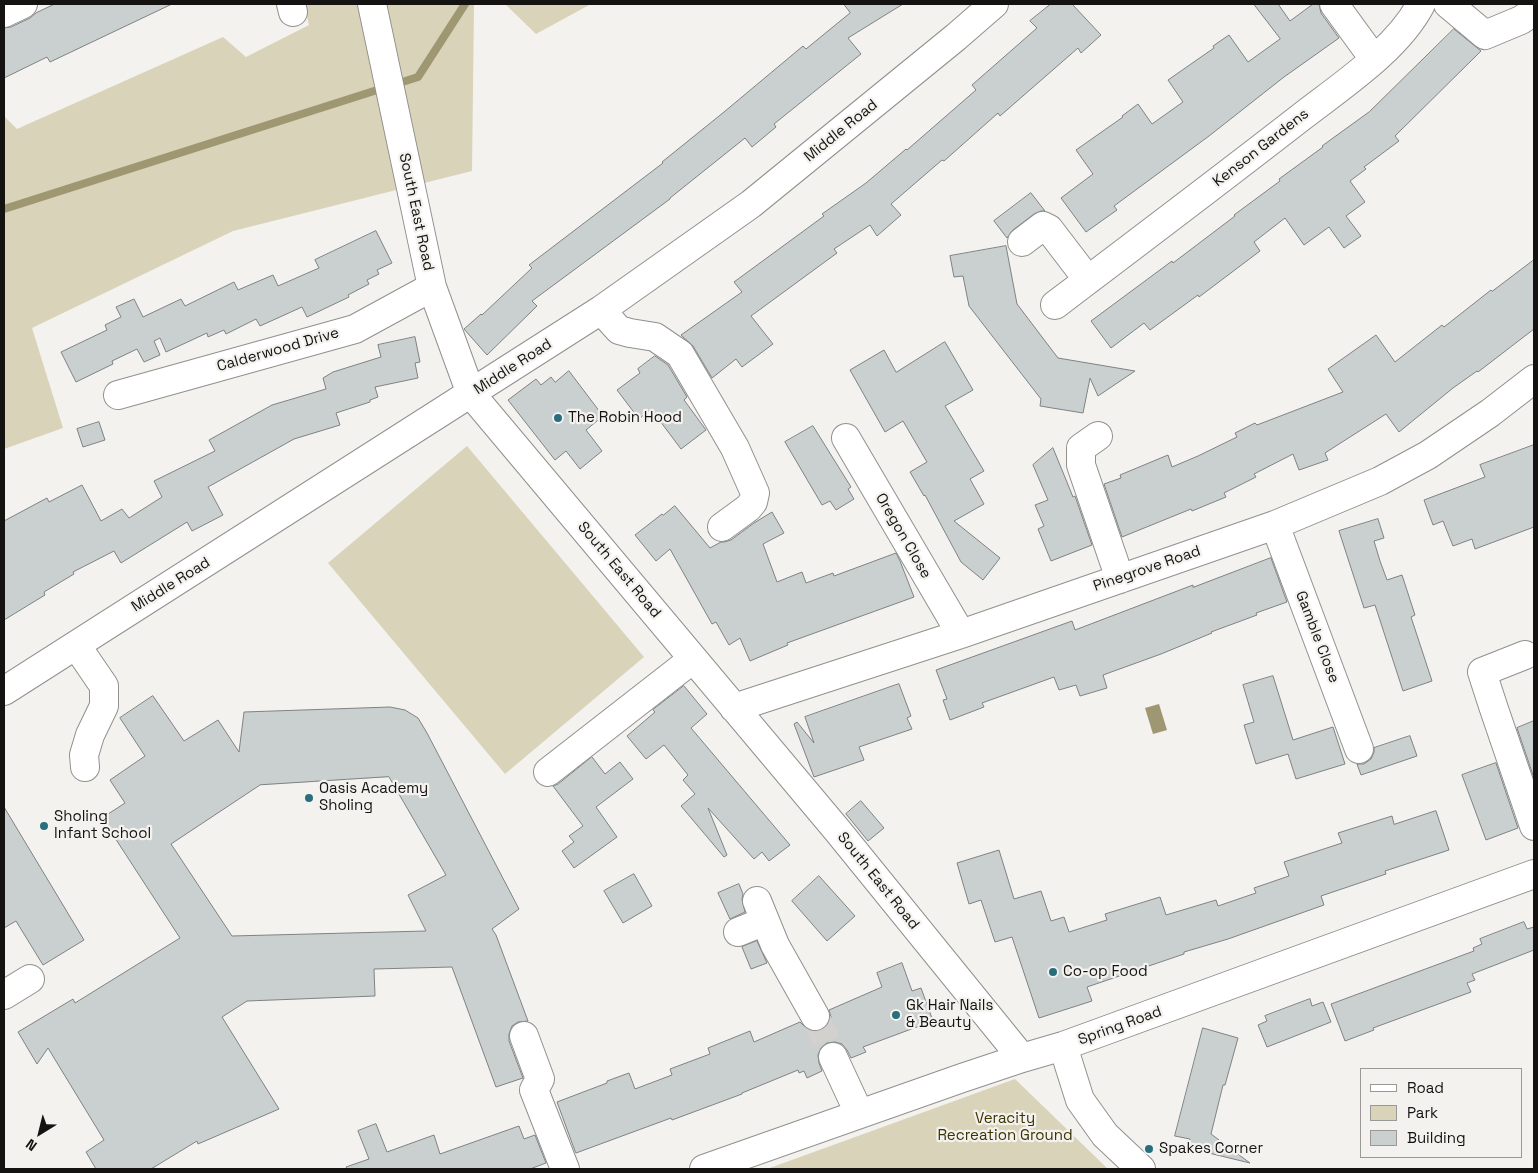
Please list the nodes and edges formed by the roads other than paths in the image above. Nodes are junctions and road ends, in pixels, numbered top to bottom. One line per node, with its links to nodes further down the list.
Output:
1 (23, 4): 8 (street)
2 (372, 4): 12 (street, South East Road)
3 (994, 4): 14 (street, Middle Road)
4 (1334, 4): 9 (street)
5 (1421, 4): 9 (street, Kenson Gardens)
6 (1448, 4): 7 (street)
7 (1534, 11)
8 (4, 13)
9 (1374, 60): 11 (street, Kenson Gardens)
10 (1022, 242): 11 (street)
11 (1088, 280): 13 (street, Kenson Gardens)
12 (432, 287): 16 (street, South East Road); 17 (street, Calderwood Drive)
13 (1055, 305)
14 (601, 310): 16 (street, Middle Road); 21 (street)
15 (1534, 379): 20 (street, Pinegrove Road)
16 (471, 394): 24 (street, Middle Road); 26 (street, South East Road)
17 (118, 395)
18 (1098, 436): 22 (street)
19 (846, 438): 23 (street, Oregon Close)
20 (1275, 525): 22 (street, Pinegrove Road); 29 (street, Gamble Close)
21 (722, 527)
22 (1120, 578): 23 (street, Pinegrove Road)
23 (961, 634): 28 (street, Pinegrove Road)
24 (76, 646): 27 (street, Middle Road); 30 (street)
25 (1525, 655): 32 (street)
26 (693, 659): 28 (street, South East Road); 31 (street)
27 (4, 691)
28 (734, 708): 41 (street, South East Road)
29 (1359, 749)
30 (85, 767)
31 (548, 772)
32 (1534, 826)
33 (1534, 874): 39 (street, Spring Road)
34 (738, 932): 37 (street)
35 (30, 979): 36 (street)
36 (4, 995)
37 (815, 1016)
38 (524, 1036): 43 (street)
39 (1063, 1046): 41 (street, Spring Road); 45 (street)
40 (834, 1057): 42 (street)
41 (1022, 1058): 42 (street, Spring Road)
42 (859, 1114): 44 (street, Spring Road)
43 (565, 1169)
44 (704, 1169)
45 (1141, 1169)

